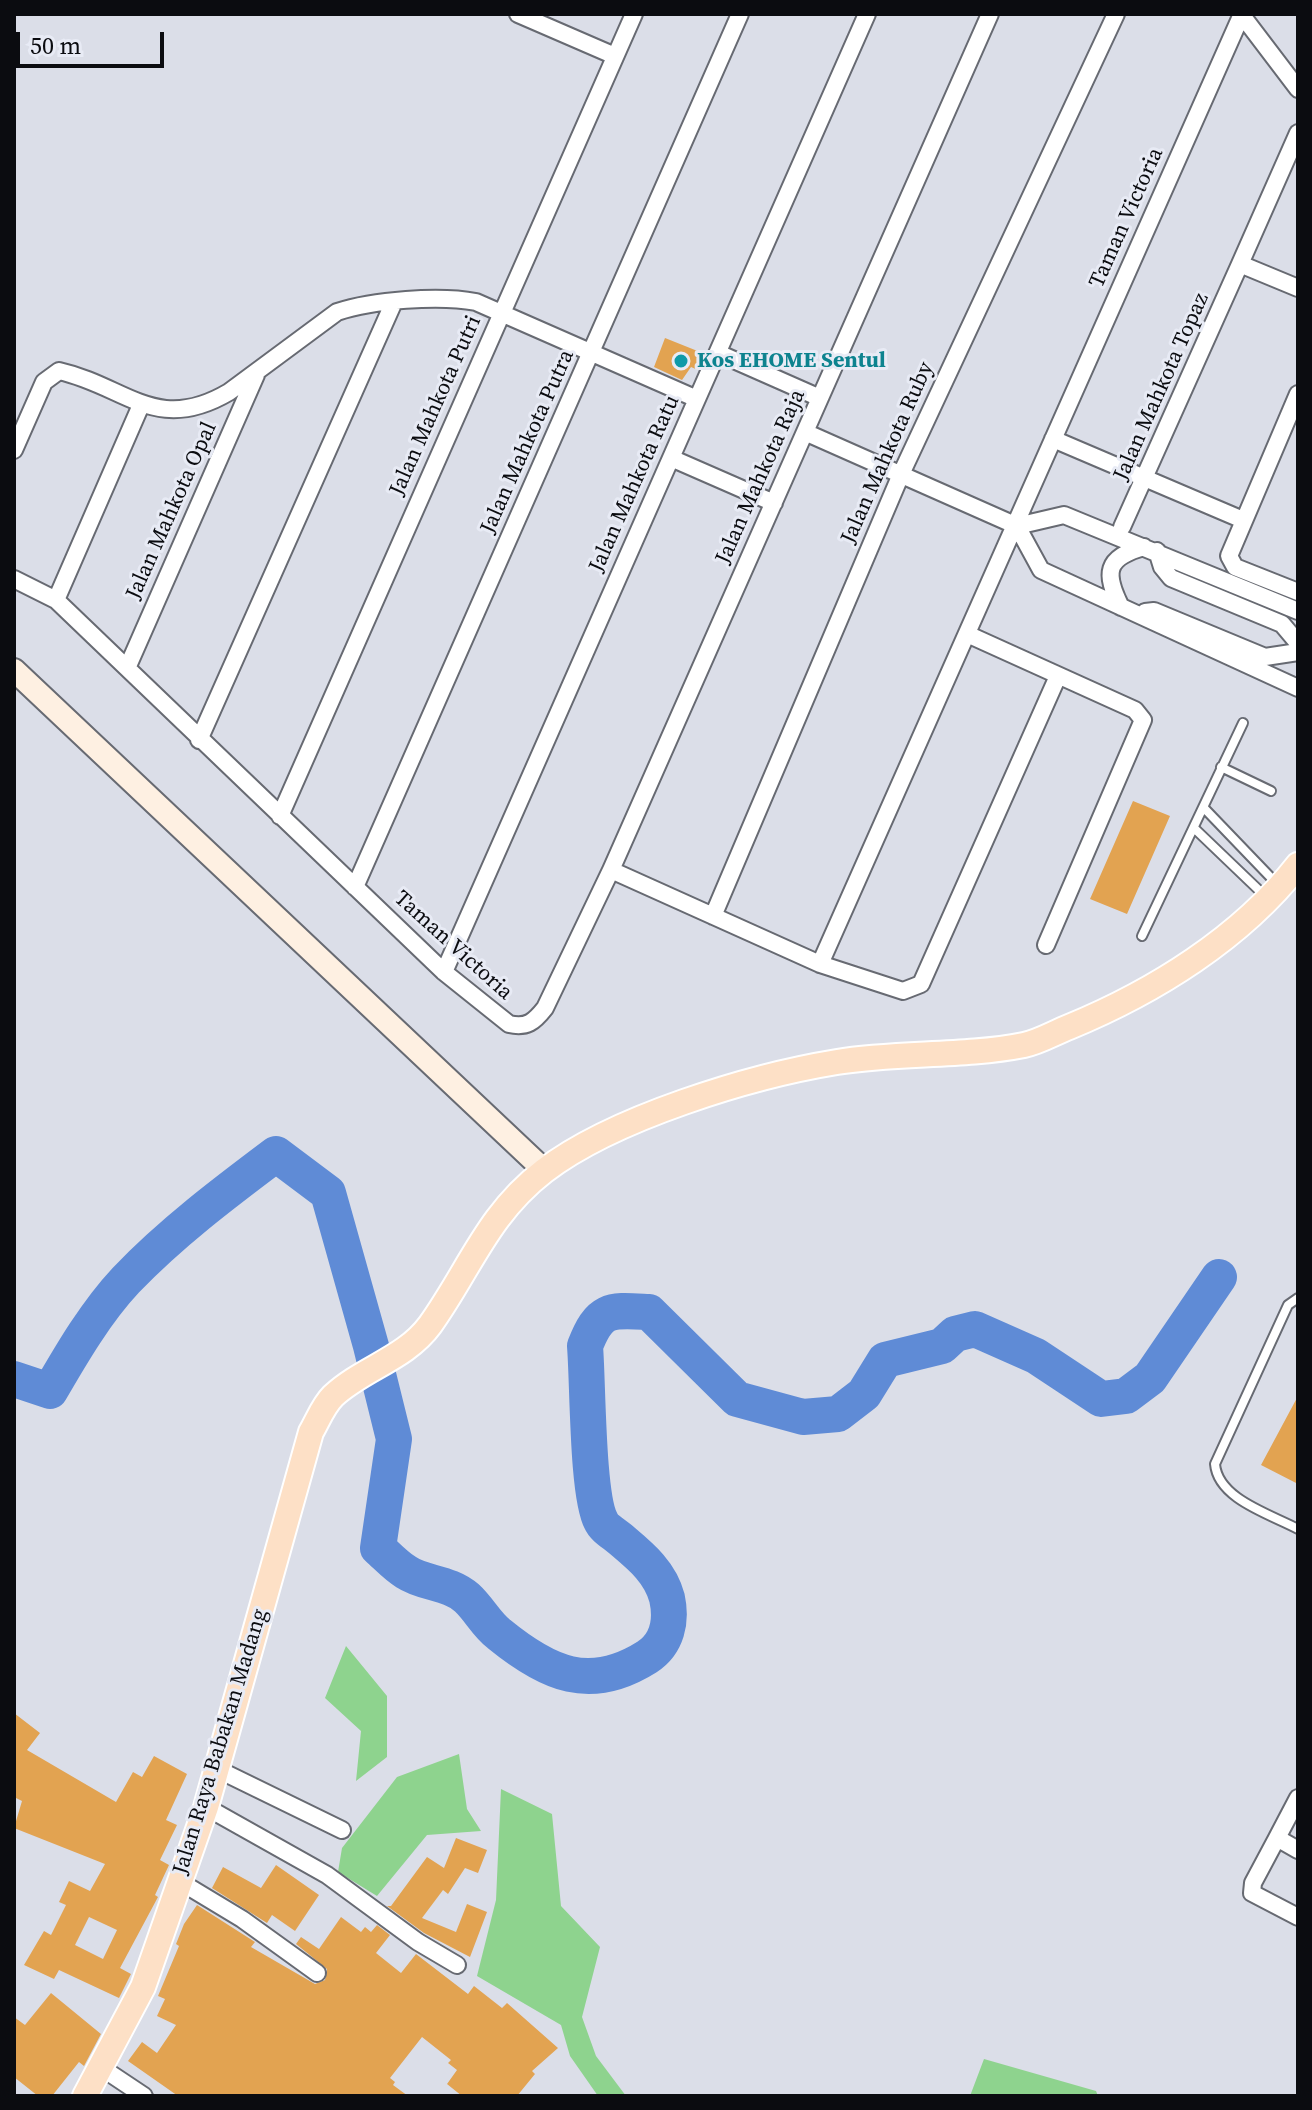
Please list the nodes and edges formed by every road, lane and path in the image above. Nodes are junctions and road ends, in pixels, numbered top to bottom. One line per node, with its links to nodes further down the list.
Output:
1 (518, 14): 8 (street)
2 (634, 14): 8 (street, Jalan Mahkota Putri)
3 (740, 14): 15 (street, Jalan Mahkota Putra)
4 (867, 14): 16 (street, Jalan Mahkota Ratu)
5 (990, 14): 19 (street, Jalan Mahkota Raja)
6 (1116, 14): 26 (street, Jalan Mahkota Ruby)
7 (1242, 14): 9 (street, Taman Victoria); 23 (street, Taman Victoria)
8 (615, 56): 14 (street, Jalan Mahkota Putri)
9 (1298, 89)
10 (1298, 133): 11 (street)
11 (1240, 264): 12 (street); 27 (street, Jalan Mahkota Topaz)
12 (1298, 288)
13 (393, 304): 14 (street); 17 (street); 46 (street)
14 (502, 313): 15 (street); 50 (street, Jalan Mahkota Putri)
15 (592, 352): 20 (street); 54 (street, Jalan Mahkota Putra)
16 (718, 353): 19 (street); 20 (street, Jalan Mahkota Ratu)
17 (257, 373): 21 (street); 41 (street, Jalan Mahkota Opal)
18 (1298, 394): 29 (street)
19 (820, 398): 22 (street, Jalan Mahkota Raja)
20 (697, 399): 25 (street, Jalan Mahkota Ratu)
21 (141, 405): 24 (street); 35 (street)
22 (807, 433): 26 (street); 28 (street, Jalan Mahkota Raja)
23 (1053, 439): 27 (street); 30 (street, Taman Victoria)
24 (14, 450)
25 (671, 458): 28 (street); 60 (street, Jalan Mahkota Ratu)
26 (902, 472): 30 (street); 56 (street, Jalan Mahkota Ruby)
27 (1145, 478): 29 (street); 31 (street, Jalan Mahkota Topaz)
28 (774, 503): 53 (street, Jalan Mahkota Raja)
29 (1243, 520): 34 (street)
30 (1017, 526): 32 (street); 36 (street); 38 (street, Taman Victoria)
31 (1122, 527)
32 (1151, 549): 36 (street); 37 (street); 39 (street)
33 (14, 579): 35 (street, Taman Victoria)
34 (1298, 592)
35 (56, 600): 41 (street, Taman Victoria)
36 (1127, 610): 40 (street); 44 (street)
37 (1298, 611)
38 (967, 634): 43 (street); 59 (street, Taman Victoria)
39 (1298, 643)
40 (1298, 652)
41 (128, 666): 46 (street, Taman Victoria)
42 (14, 670): 61 (street)
43 (1058, 676): 58 (street); 59 (street)
44 (1298, 688)
45 (1243, 723): 47 (lane)
46 (199, 740): 50 (street, Taman Victoria)
47 (1221, 767): 48 (lane); 49 (lane)
48 (1271, 791)
49 (1204, 808): 51 (lane); 55 (lane)
50 (280, 816): 54 (street, Taman Victoria)
51 (1194, 828): 55 (lane); 57 (lane)
52 (1298, 865): 55 (main road)
53 (611, 870): 56 (street); 60 (street, Taman Victoria)
54 (355, 887): 60 (street, Taman Victoria)
55 (1274, 894): 61 (main road)
56 (713, 916): 59 (street)
57 (1142, 936)
58 (1046, 945)
59 (820, 964)
60 (444, 972)
61 (544, 1170): 64 (main road, Jalan Raya Babakan Madang)
62 (1298, 1298): 63 (lane)
63 (1298, 1529)
64 (217, 1769): 66 (main road, Jalan Raya Babakan Madang); 67 (street)
65 (1298, 1798): 68 (street)
66 (206, 1807): 70 (main road, Jalan Raya Babakan Madang); 72 (street)
67 (342, 1830)
68 (1277, 1838): 69 (street); 71 (street)
69 (1298, 1850)
70 (179, 1881): 73 (street); 74 (main road, Jalan Raya Babakan Madang)
71 (1298, 1917)
72 (457, 1965)
73 (317, 1973)
74 (102, 2068): 75 (main road, Jalan Raya Babakan Madang); 76 (street)
75 (85, 2096)
76 (144, 2096)

